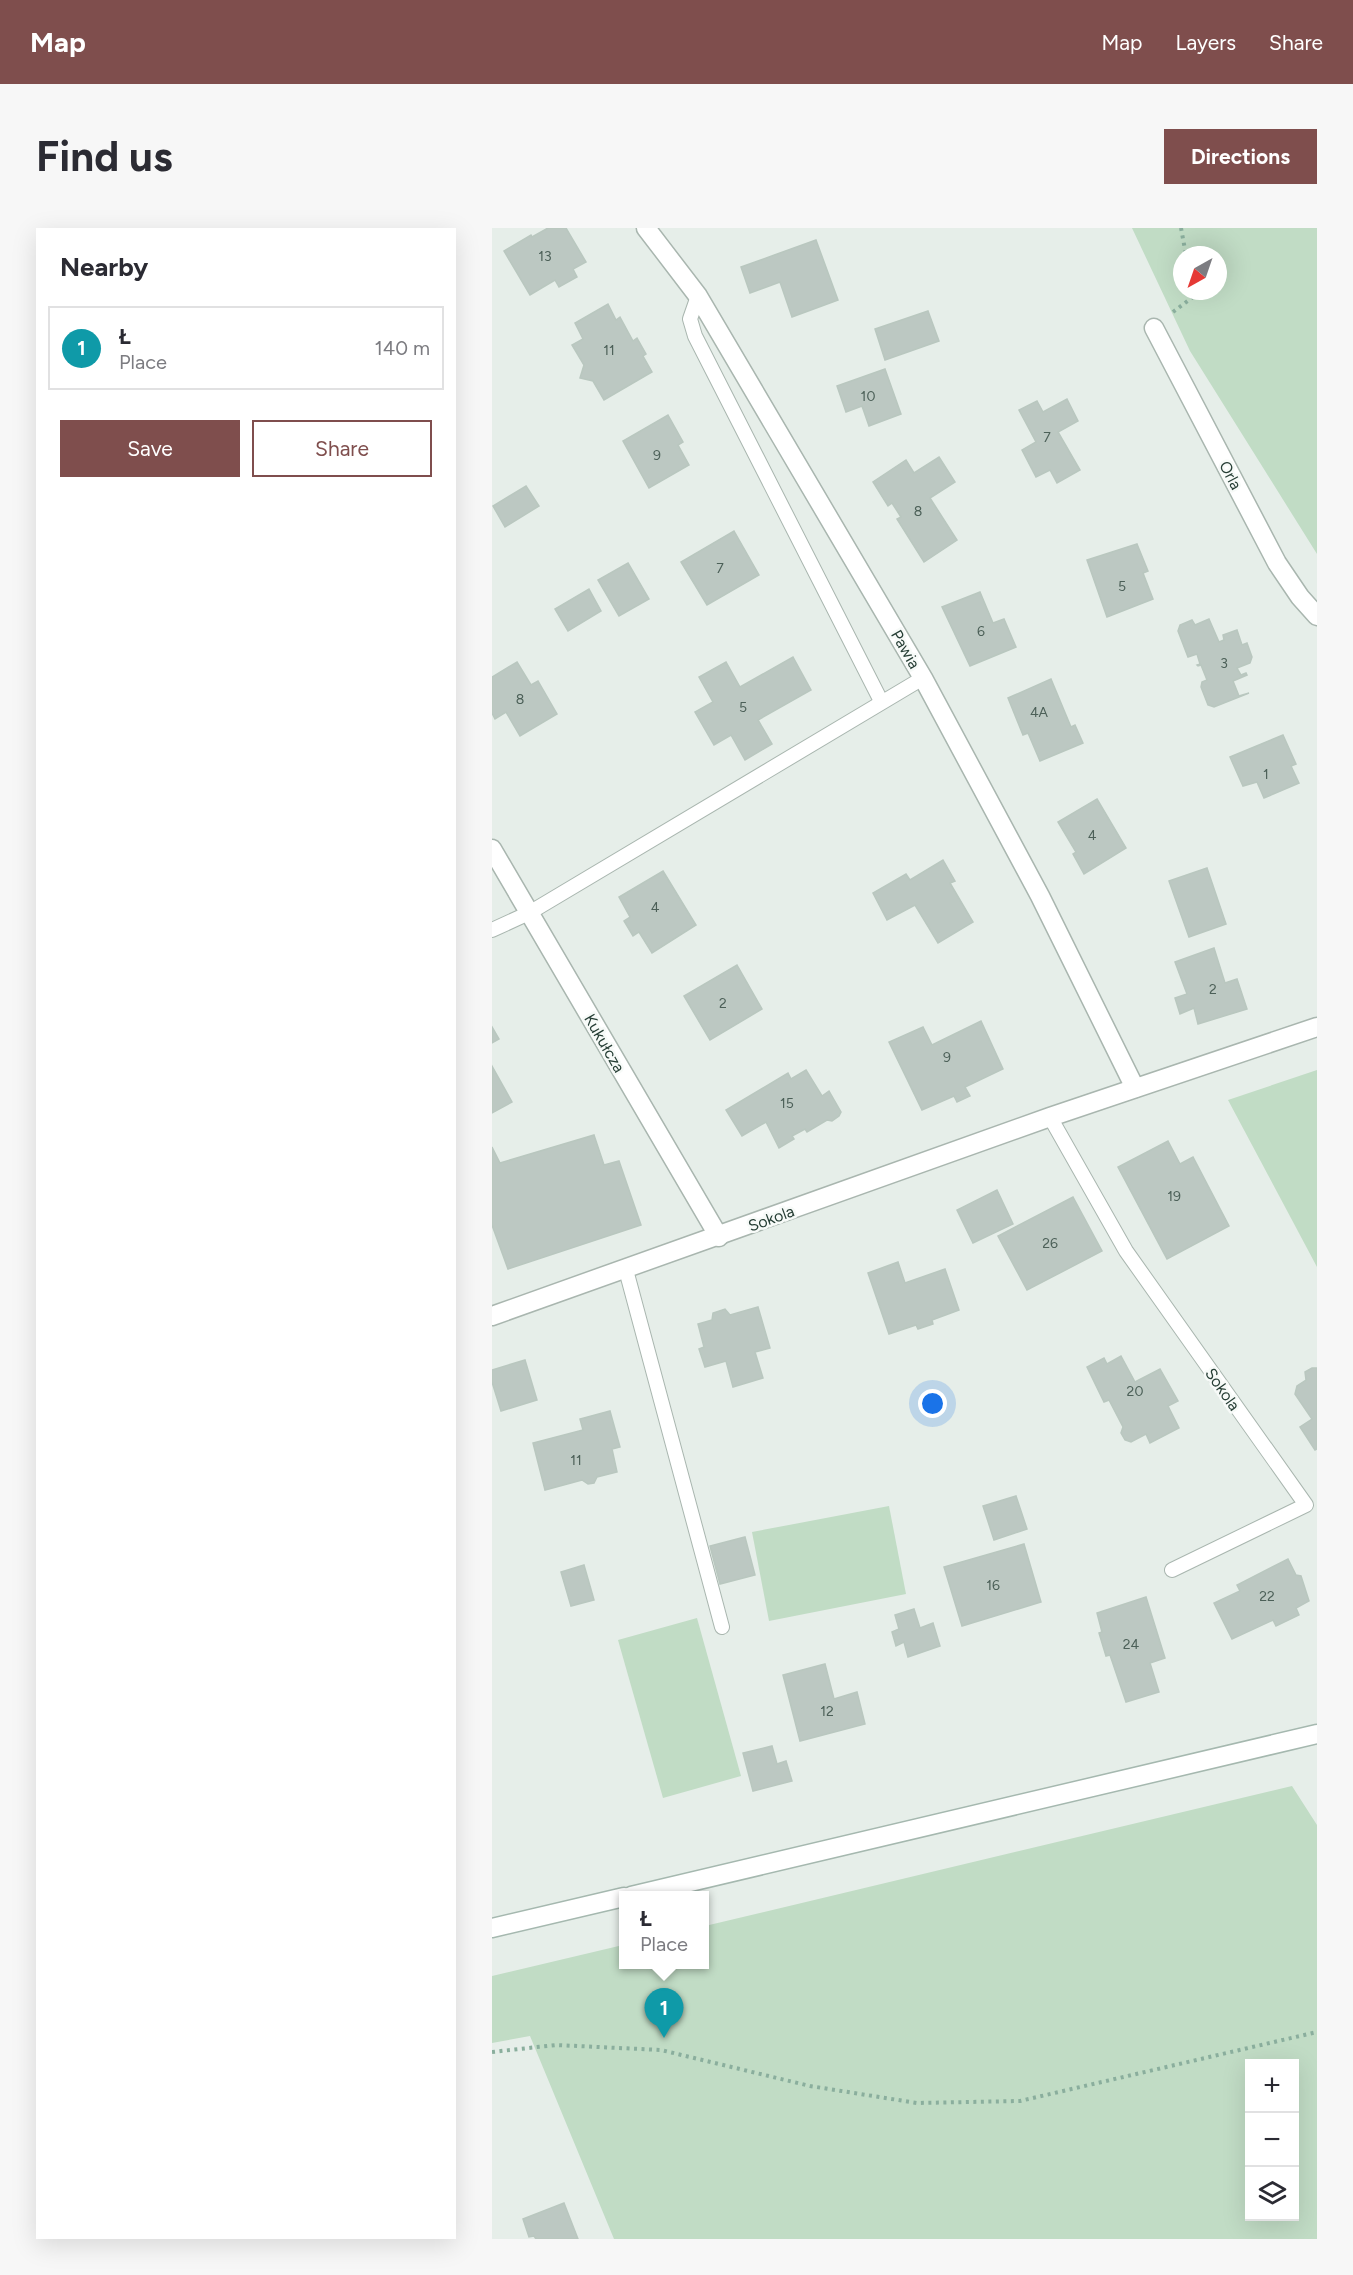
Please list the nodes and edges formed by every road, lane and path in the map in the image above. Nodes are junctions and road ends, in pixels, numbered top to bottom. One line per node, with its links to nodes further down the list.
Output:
1 (646, 228): 4 (street, Pawia)
2 (1181, 228): 3 (path)
3 (1184, 246)
4 (698, 296): 7 (street, Pawia); 8 (lane)
5 (1154, 328): 6 (street, Orla)
6 (1317, 616)
7 (923, 678): 8 (lane); 13 (street, Pawia)
8 (881, 701): 10 (lane)
9 (492, 849): 10 (street, Kukułcza)
10 (529, 913): 11 (lane); 15 (street, Kukułcza)
11 (492, 930)
12 (1317, 1027): 13 (street, Sokola)
13 (1135, 1088): 14 (street, Sokola)
14 (1050, 1117): 15 (street, Sokola); 18 (lane, Sokola)
15 (719, 1237): 16 (street, Sokola)
16 (626, 1270): 17 (street, Sokola); 20 (lane)
17 (492, 1316)
18 (1312, 1503): 19 (lane, Sokola)
19 (1172, 1570)
20 (722, 1627)
21 (1317, 1734): 22 (street)
22 (652, 1891)
23 (619, 1898): 24 (street)
24 (492, 1928)
25 (1317, 2032): 26 (path)
26 (492, 2052)

